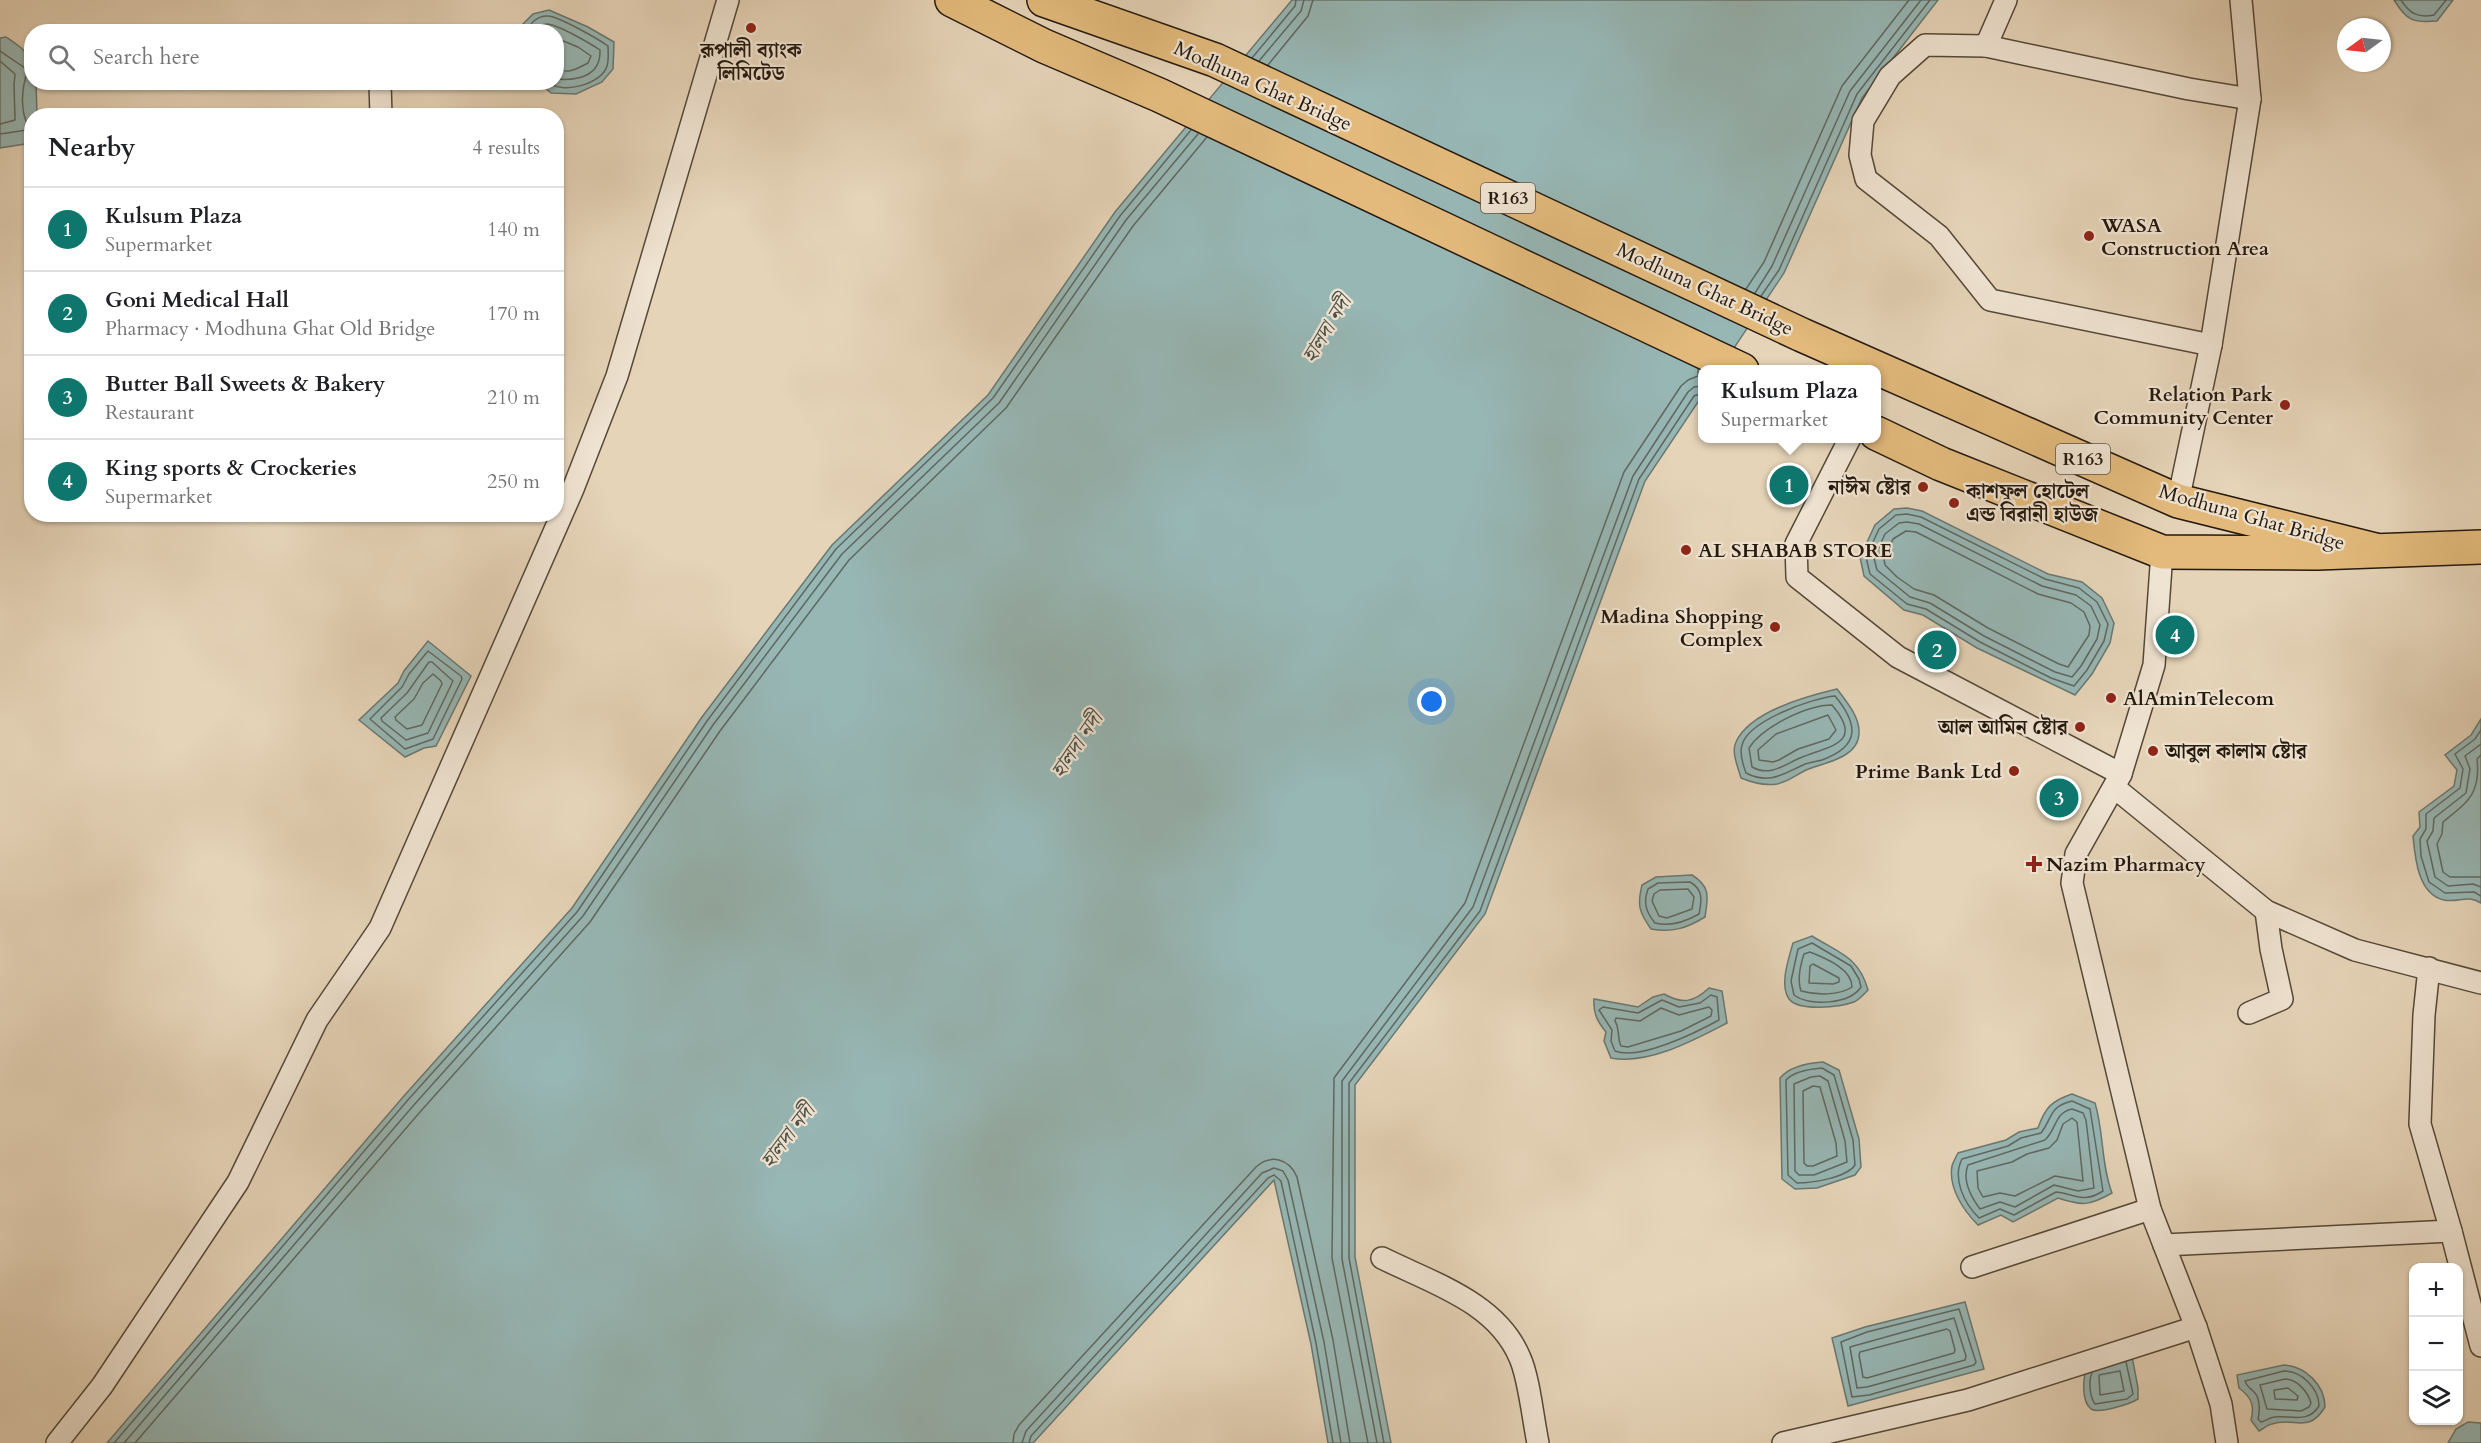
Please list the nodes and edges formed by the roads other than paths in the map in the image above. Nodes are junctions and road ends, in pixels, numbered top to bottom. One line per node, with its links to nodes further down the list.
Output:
1 (728, 0): 16 (street)
2 (952, 0): 11 (main road)
3 (1044, 0): 12 (main road, Modhuna Ghat Bridge / R163)
4 (2006, 0): 6 (street)
5 (2241, 0): 8 (street)
6 (1986, 45): 8 (street); 10 (street)
7 (380, 90): 9 (street)
8 (2250, 99): 10 (street)
9 (381, 108)
10 (2211, 345): 17 (street)
11 (1733, 365)
12 (1870, 365)
13 (1881, 370): 17 (main road, Modhuna Ghat Bridge / R163)
14 (1881, 435): 21 (main road, R163)
15 (1847, 443): 22 (street)
16 (565, 483)
17 (2178, 501): 20 (main road, Modhuna Ghat Bridge / R163)
18 (549, 522): 34 (street)
19 (2481, 547): 20 (main road, R163)
20 (2375, 550): 21 (main road, R163)
21 (2162, 552): 22 (street)
22 (2118, 781): 23 (street); 27 (street)
23 (2266, 911): 24 (street); 26 (street)
24 (2429, 968): 25 (street); 28 (street)
25 (2481, 983)
26 (2249, 1013)
27 (2150, 1209): 29 (street); 31 (street)
28 (2451, 1231): 29 (street); 33 (street)
29 (2164, 1245): 32 (street)
30 (1382, 1258): 35 (street)
31 (1972, 1267)
32 (2196, 1327): 36 (street); 37 (street)
33 (2481, 1346)
34 (57, 1443)
35 (1538, 1443)
36 (1783, 1443)
37 (2227, 1443)

